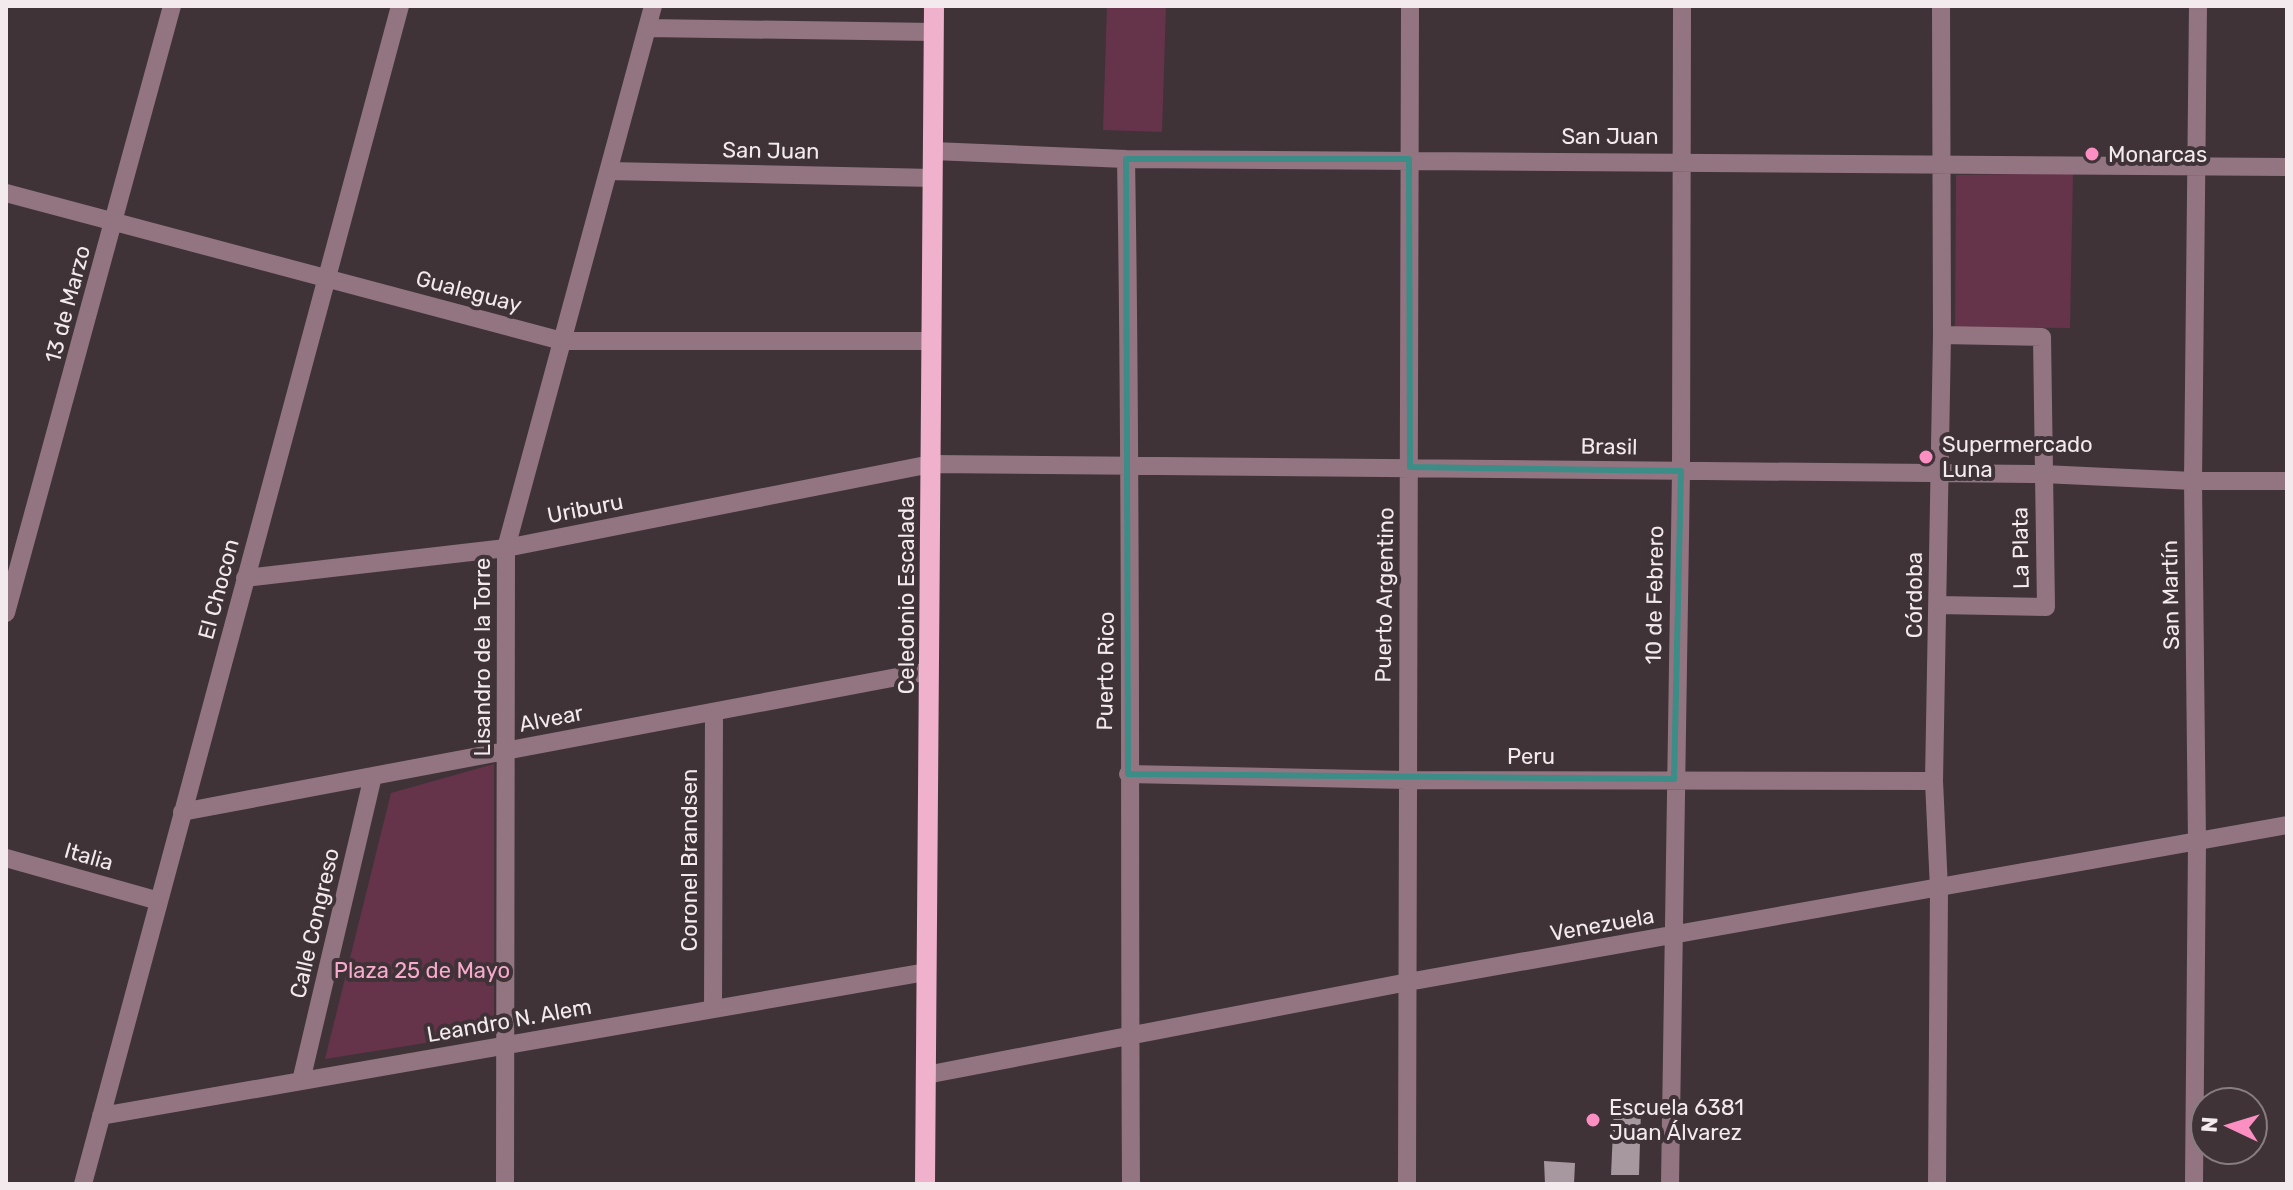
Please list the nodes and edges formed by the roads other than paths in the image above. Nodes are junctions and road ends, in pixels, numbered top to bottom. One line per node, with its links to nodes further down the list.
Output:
1 (172, 6): 21 (street, 13 de Marzo)
2 (400, 6): 22 (street, El Chocon)
3 (653, 6): 9 (street, Lisandro de la Torre)
4 (934, 6): 10 (main road, Celedonio Escalada)
5 (1410, 6): 13 (street, Puerto Argentino)
6 (1682, 6): 14 (street, 10 de Febrero)
7 (1941, 6): 15 (street, Córdoba)
8 (2198, 6): 16 (street, San Martín)
9 (647, 28): 10 (street); 18 (street, Lisandro de la Torre)
10 (934, 32): 11 (main road, Celedonio Escalada)
11 (933, 151): 12 (street, San Juan); 19 (main road, Celedonio Escalada)
12 (1126, 159): 13 (street, San Juan); 27 (street, Puerto Rico)
13 (1409, 159): 14 (street, San Juan); 28 (street, Puerto Argentino)
14 (1682, 161): 15 (street, San Juan); 29 (street, 10 de Febrero)
15 (1943, 165): 16 (street, San Juan); 23 (street, Córdoba)
16 (2197, 166): 17 (street, San Juan); 32 (street, San Martín)
17 (2287, 167)
18 (608, 171): 19 (street, San Juan); 24 (street, Lisandro de la Torre)
19 (933, 178): 25 (main road, Celedonio Escalada)
20 (6, 193): 21 (street, Gualeguay)
21 (114, 222): 22 (street, Gualeguay); 37 (street, 13 de Marzo)
22 (327, 279): 24 (street, Gualeguay); 35 (street, El Chocon)
23 (1942, 335): 30 (street, La Plata); 31 (street, Córdoba)
24 (562, 341): 25 (street, Gualeguay); 34 (street, Lisandro de la Torre)
25 (932, 341): 26 (main road, Celedonio Escalada)
26 (931, 464): 27 (street, Brasil); 34 (street, Uriburu); 38 (main road, Celedonio Escalada)
27 (1132, 467): 28 (street, Brasil); 41 (street, Puerto Rico)
28 (1410, 467): 29 (street, Brasil); 44 (street, Puerto Argentino)
29 (1681, 471): 31 (street, Brasil); 43 (street, 10 de Febrero)
30 (2043, 474): 31 (street, Brasil); 32 (street, Brasil); 36 (street, La Plata)
31 (1937, 475): 36 (street, Córdoba)
32 (2193, 481): 33 (street, Brasil); 48 (street, San Martín)
33 (2287, 481)
34 (506, 548): 35 (street, Uriburu); 40 (street, Lisandro de la Torre)
35 (245, 578): 46 (street, El Chocon)
36 (1938, 605): 45 (street, Córdoba)
37 (6, 613)
38 (929, 671): 39 (street, Alvear); 53 (main road, Celedonio Escalada)
39 (714, 712): 40 (street, Alvear); 55 (street, Coronel Brandsen)
40 (506, 751): 42 (street, Alvear); 57 (street, Lisandro de la Torre)
41 (1128, 774): 44 (street, Peru); 56 (street, Puerto Rico)
42 (373, 776): 46 (street, Alvear); 59 (street, Calle Congreso)
43 (1674, 779): 44 (street, Peru); 45 (street, Peru); 52 (street, 10 de Febrero)
44 (1406, 780): 54 (street, Puerto Argentino)
45 (1934, 781): 50 (street, Córdoba)
46 (182, 812): 51 (street, El Chocon)
47 (2287, 825): 48 (street, Venezuela)
48 (2197, 842): 50 (street, Venezuela); 68 (street, San Martín)
49 (6, 858): 51 (street, Italia)
50 (1939, 889): 52 (street, Venezuela); 67 (street, Córdoba)
51 (159, 901): 60 (street, El Chocon)
52 (1671, 937): 54 (street, Venezuela); 66 (street, 10 de Febrero)
53 (926, 972): 55 (street, Leandro N. Alem); 58 (main road, Celedonio Escalada)
54 (1408, 982): 56 (street, Venezuela); 65 (street, Puerto Argentino)
55 (713, 1009): 57 (street, Leandro N. Alem)
56 (1130, 1033): 58 (street, Venezuela); 64 (street, Puerto Rico)
57 (506, 1045): 59 (street, Leandro N. Alem); 62 (street, Lisandro de la Torre)
58 (926, 1075): 63 (main road, Celedonio Escalada)
59 (301, 1081): 60 (street, Leandro N. Alem)
60 (101, 1116): 61 (street, El Chocon)
61 (83, 1184)
62 (505, 1184)
63 (925, 1184)
64 (1131, 1184)
65 (1407, 1184)
66 (1670, 1184)
67 (1937, 1184)
68 (2194, 1184)

